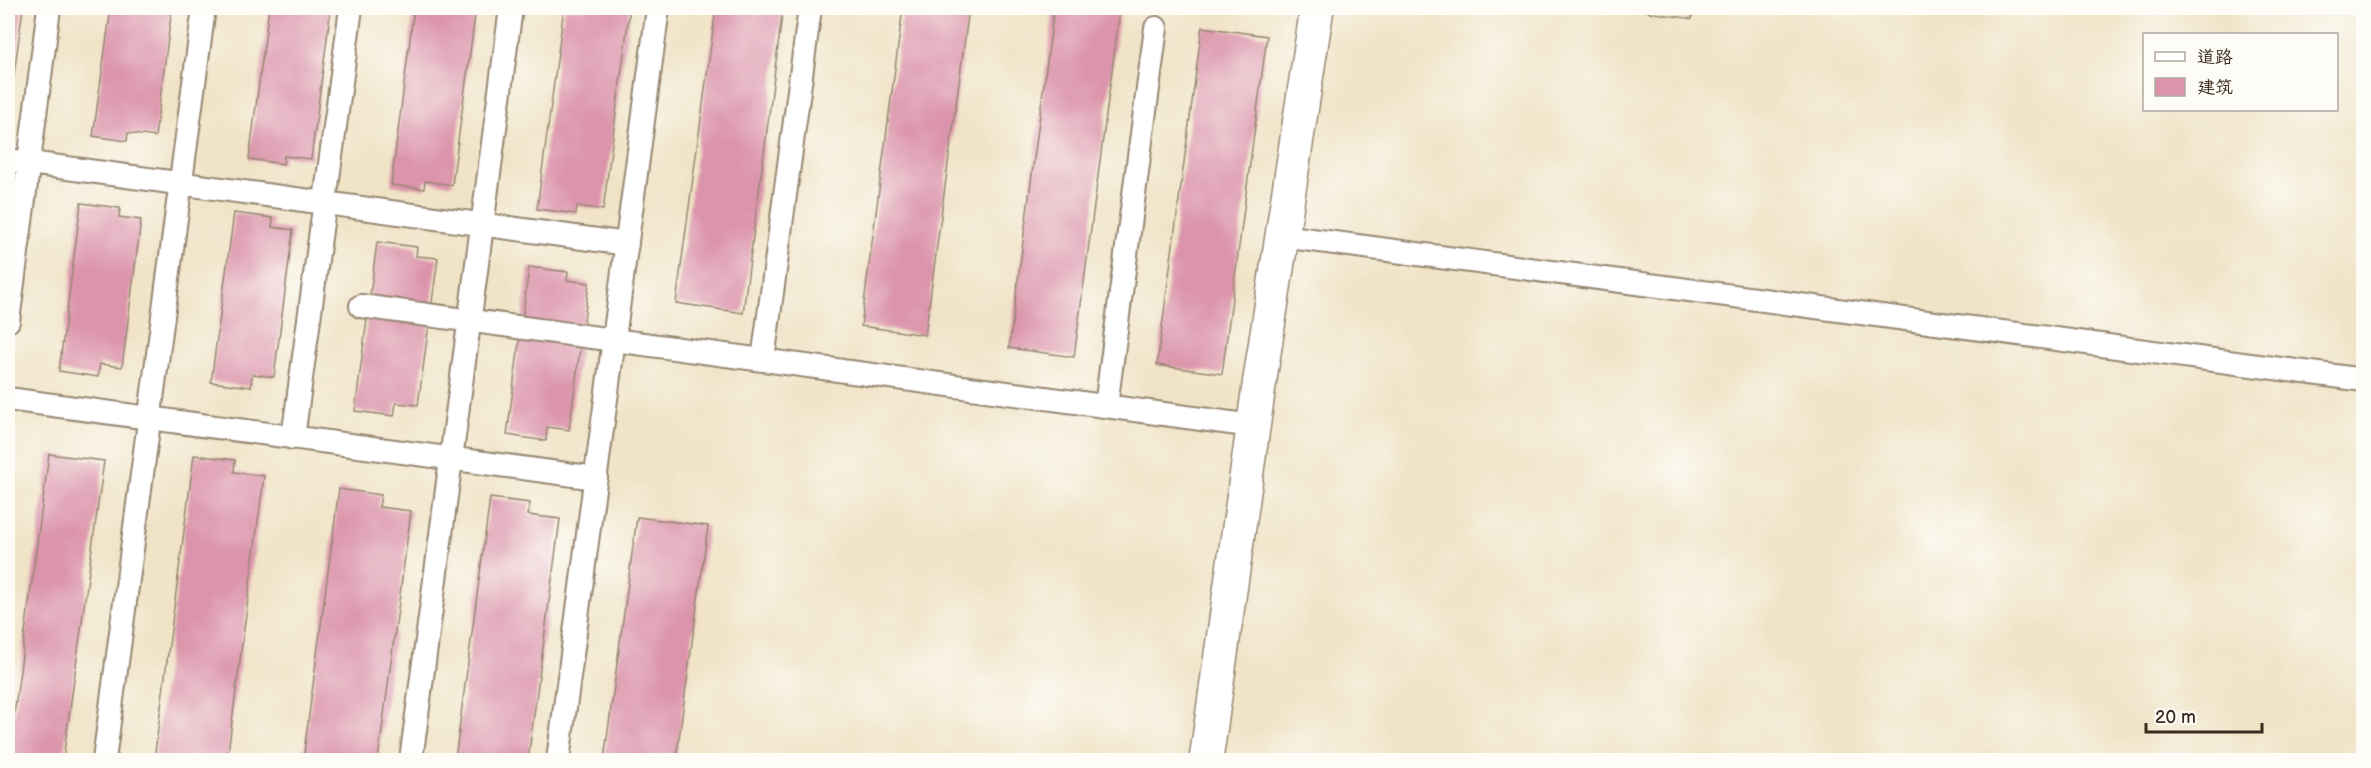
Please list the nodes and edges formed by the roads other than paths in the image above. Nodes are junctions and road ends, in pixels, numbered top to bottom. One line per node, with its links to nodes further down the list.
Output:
1 (49, 8): 9 (lane)
2 (204, 8): 10 (lane)
3 (351, 8): 11 (lane)
4 (511, 8): 12 (lane)
5 (658, 8): 14 (lane)
6 (810, 8): 19 (lane)
7 (1317, 8): 13 (street)
8 (1156, 28): 22 (lane)
9 (18, 162): 10 (lane); 16 (lane)
10 (181, 184): 11 (lane); 23 (lane)
11 (325, 204): 12 (lane); 25 (lane)
12 (482, 224): 14 (lane); 17 (lane)
13 (1282, 236): 20 (lane); 24 (street)
14 (627, 244): 18 (lane)
15 (361, 306): 17 (lane)
16 (8, 321)
17 (469, 321): 18 (lane); 26 (lane)
18 (614, 340): 19 (lane); 27 (lane)
19 (763, 360): 22 (lane)
20 (2364, 380)
21 (8, 399): 23 (lane)
22 (1106, 406): 24 (lane)
23 (150, 418): 25 (lane); 28 (lane)
24 (1253, 426): 31 (street)
25 (293, 438): 26 (lane)
26 (451, 459): 27 (lane); 29 (lane)
27 (596, 478): 30 (lane)
28 (104, 760)
29 (411, 760)
30 (558, 760)
31 (1206, 760)

